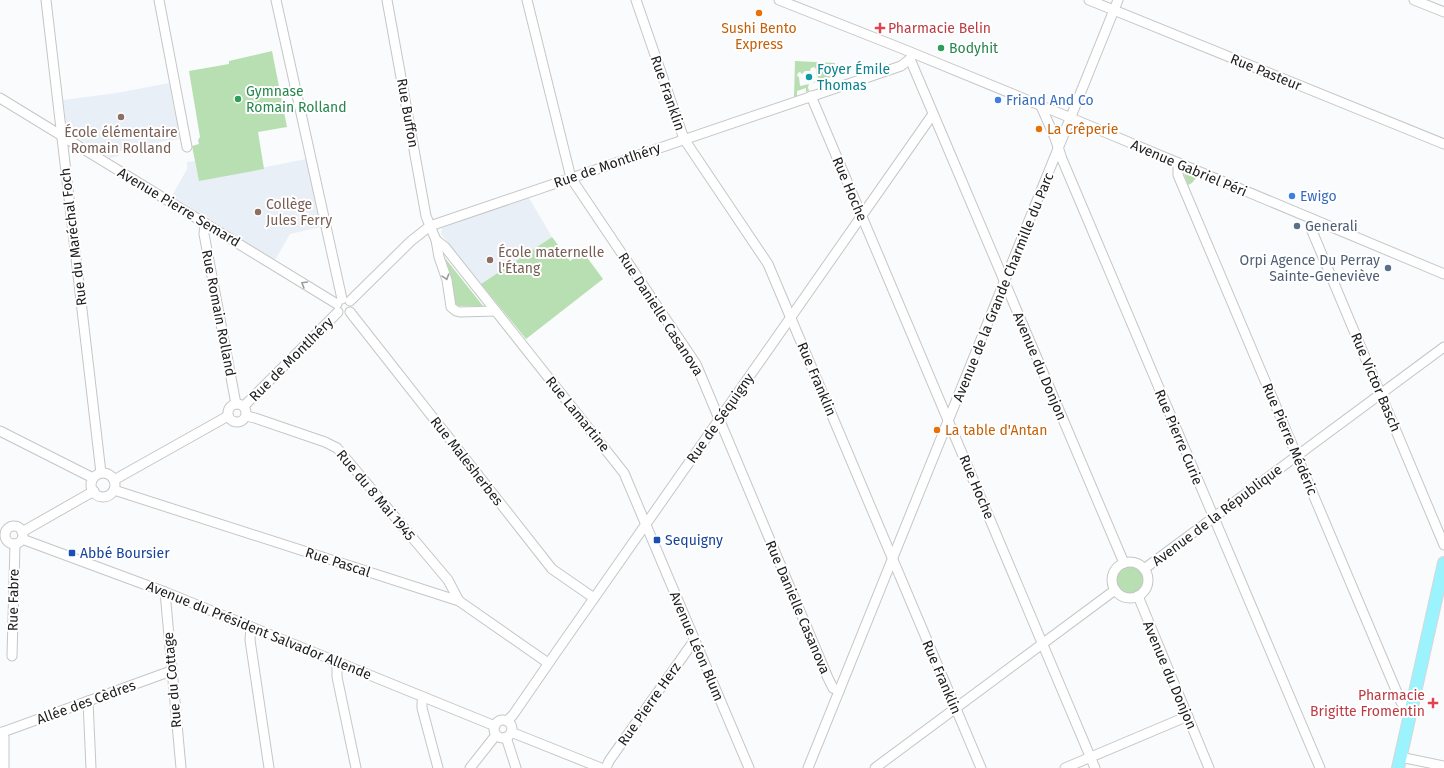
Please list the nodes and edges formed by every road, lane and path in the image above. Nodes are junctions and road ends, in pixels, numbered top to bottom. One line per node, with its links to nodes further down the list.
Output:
1 (46, 0): 19 (street, Rue du Maréchal Foch)
2 (159, 0): 23 (street)
3 (276, 0): 33 (street)
4 (387, 0): 29 (street, Rue Buffon)
5 (527, 0): 25 (street, Rue Danielle Casanova)
6 (636, 0): 20 (street, Rue Franklin)
7 (779, 0): 13 (street, Avenue Gabriel Péri)
8 (1089, 0): 11 (street, Rue Pasteur)
9 (1118, 0): 11 (street, Avenue de la Grande Charmille du Parc)
10 (1414, 0): 12 (street)
11 (1114, 10): 18 (street, Avenue de la Grande Charmille du Parc); 21 (street, Rue Pasteur)
12 (1444, 12)
13 (911, 56): 14 (street, Rue de Montlhéry); 16 (street, Avenue Gabriel Péri); 17 (street, Avenue du Donjon)
14 (812, 96): 20 (street, Rue de Montlhéry); 26 (street, Rue Hoche)
15 (0, 98): 19 (street, Avenue Pierre Semard)
16 (1041, 106): 18 (street, Avenue Gabriel Péri); 22 (street, Rue Pierre Curie)
17 (933, 114): 26 (street, Rue de Séquigny); 32 (street, Avenue du Donjon)
18 (1071, 118): 22 (street, Avenue de la Grande Charmille du Parc); 24 (street, Avenue Gabriel Péri)
19 (62, 136): 28 (street, Avenue Pierre Semard); 45 (street, Rue du Maréchal Foch)
20 (684, 139): 25 (street, Rue de Montlhéry); 35 (street, Rue Franklin)
21 (1444, 144)
22 (1058, 146): 32 (street, Avenue de la Grande Charmille du Parc); 49 (street, Rue Pierre Curie)
23 (187, 147)
24 (1178, 163): 27 (street, Avenue Gabriel Péri); 44 (street, Rue Pierre Médéric)
25 (570, 178): 29 (street, Rue de Montlhéry); 41 (street, Rue Danielle Casanova)
26 (862, 216): 35 (street, Rue de Séquigny); 42 (street, Rue Hoche)
27 (1312, 219): 31 (street, Avenue Gabriel Péri); 37 (street, Rue Victor Basch)
28 (205, 223): 33 (street, Avenue Pierre Semard, one-way to 28); 38 (street, Rue Romain Rolland)
29 (430, 226): 30 (street, Rue Lamartine); 33 (street, Rue de Montlhéry)
30 (436, 240): 34 (street, Rue Lamartine); 34 (street, Rue Lamartine, one-way to 34)
31 (1444, 274)
32 (1004, 282): 42 (street, Avenue de la Grande Charmille du Parc); 54 (street, Avenue du Donjon)
33 (342, 304): 38 (street, Rue de Montlhéry); 61 (street, Rue Malesherbes)
34 (496, 311): 50 (street, Rue Lamartine)
35 (791, 317): 41 (street, Rue de Séquigny); 53 (street, Rue Franklin)
36 (1444, 347): 37 (street, Avenue de la République)
37 (1380, 394): 44 (street, Avenue de la République); 52 (street, Rue Victor Basch)
38 (240, 405): 39 (street); 40 (street)
39 (228, 416): 40 (street); 46 (street)
40 (246, 416): 62 (street, Rue du 8 Mai 1945)
41 (719, 419): 50 (street, Rue de Séquigny); 70 (street, Rue Danielle Casanova)
42 (949, 421): 53 (street, Avenue de la Grande Charmille du Parc); 65 (street, Rue Hoche)
43 (0, 432): 45 (street)
44 (1297, 456): 49 (street, Avenue de la République); 74 (street, Rue Pierre Médéric)
45 (97, 476): 46 (street); 48 (street)
46 (114, 480): 47 (street)
47 (114, 490): 48 (street); 62 (street, Rue Pascal)
48 (94, 491): 51 (street)
49 (1214, 518): 56 (street, Avenue de la République); 101 (street, Rue Pierre Curie)
50 (646, 525): 61 (street, Rue de Séquigny); 64 (street, Avenue Léon Blum)
51 (10, 538): 59 (street, Avenue du Président Salvador Allende); 66 (street, Rue Fabre)
52 (1444, 545)
53 (892, 559): 70 (street, Avenue de la Grande Charmille du Parc); 73 (street, Rue Franklin)
54 (1124, 563): 56 (street); 58 (street)
55 (1444, 563): 74 (main road)
56 (1144, 569): 60 (street)
57 (1444, 586): 78 (main road)
58 (1115, 590): 60 (street); 65 (street)
59 (165, 592): 63 (street, Avenue du Président Salvador Allende); 69 (street, Rue du Cottage)
60 (1138, 596): 75 (street, Avenue du Donjon)
61 (594, 598): 68 (street, Rue de Séquigny)
62 (459, 601): 68 (street, Rue Pascal)
63 (251, 627): 67 (street, Avenue du Président Salvador Allende); 86 (street)
64 (695, 642): 92 (street, Rue Pierre Herz); 93 (street, Avenue Léon Blum)
65 (1043, 644): 73 (street); 80 (street, Rue Hoche)
66 (12, 656)
67 (337, 661): 71 (street, Avenue du Président Salvador Allende); 87 (street)
68 (548, 663): 77 (street, Rue de Séquigny)
69 (171, 671): 72 (street, Allée des Cèdres); 85 (street, Rue du Cottage)
70 (839, 691): 94 (street, Avenue de la Grande Charmille du Parc)
71 (423, 697): 77 (street, Avenue du Président Salvador Allende); 88 (street)
72 (88, 701): 76 (street, Allée des Cèdres); 84 (street)
73 (955, 708): 95 (street); 96 (street, Rue Franklin)
74 (1410, 712): 78 (main road); 81 (main road)
75 (1188, 716): 79 (street, Avenue du Donjon); 80 (street)
76 (1, 732): 83 (street)
77 (502, 732): 89 (street); 90 (street); 91 (street, Avenue du Président Salvador Allende)
78 (1412, 733): 81 (main road)
79 (1203, 753): 99 (street); 100 (street, Avenue du Donjon)
80 (1091, 757): 97 (street); 98 (street, Rue Hoche)
81 (1403, 763): 82 (street)
82 (1444, 766)
83 (4, 768)
84 (92, 768)
85 (181, 768)
86 (269, 768)
87 (356, 768)
88 (438, 768)
89 (470, 768)
90 (516, 768)
91 (600, 768)
92 (606, 768)
93 (749, 768)
94 (808, 768)
95 (875, 768)
96 (981, 768)
97 (1065, 768)
98 (1095, 768)
99 (1202, 768)
100 (1210, 768)
101 (1320, 768)

